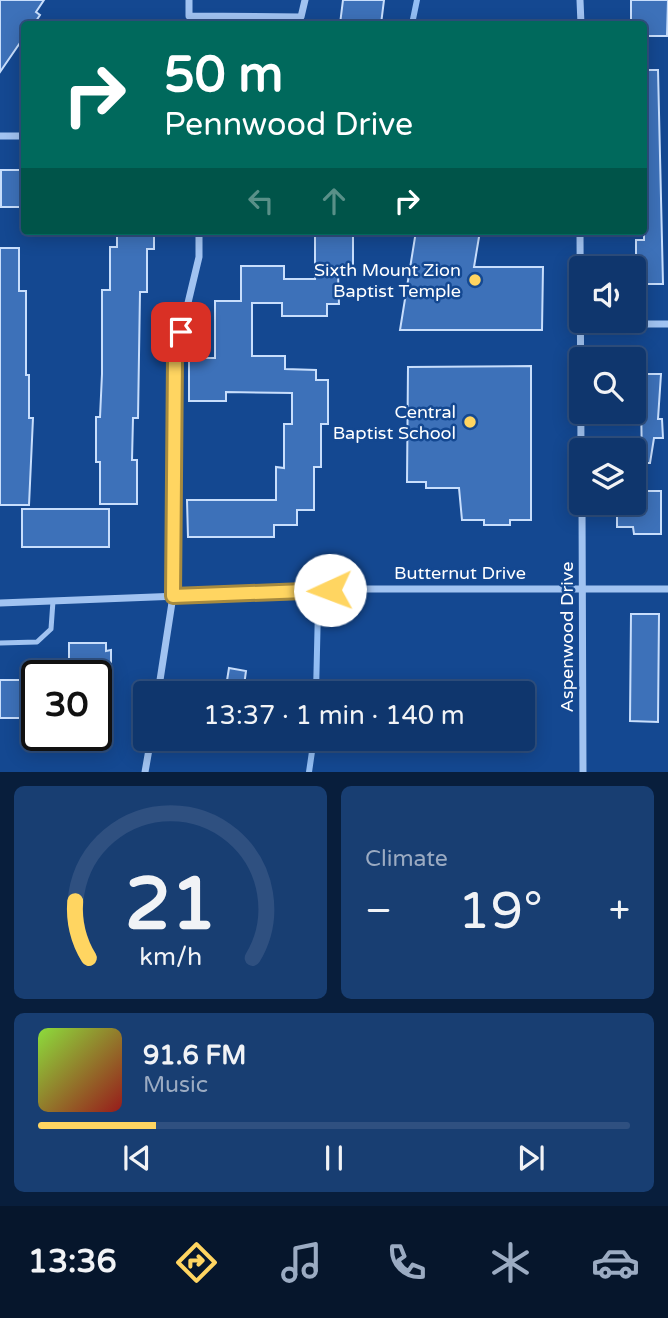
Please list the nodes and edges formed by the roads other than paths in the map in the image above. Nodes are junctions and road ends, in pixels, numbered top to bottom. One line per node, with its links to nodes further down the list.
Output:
1 (189, 0): 2 (street)
2 (305, 0)
3 (580, 0): 4 (street)
4 (581, 21)
5 (0, 136): 6 (street)
6 (21, 136)
7 (199, 235): 17 (street)
8 (580, 235): 9 (street)
9 (580, 256)
10 (646, 324): 11 (street)
11 (668, 324)
12 (580, 333): 13 (street)
13 (581, 438)
14 (582, 515): 15 (street, Aspenwood Drive)
15 (583, 589): 16 (street, Butternut Drive); 17 (street, Butternut Drive); 24 (street, Aspenwood Drive)
16 (668, 589)
17 (173, 596): 18 (street, Butternut Drive); 21 (street)
18 (53, 601): 19 (street, Butternut Drive); 20 (lane)
19 (0, 603)
20 (0, 643)
21 (160, 681)
22 (149, 751): 23 (street)
23 (145, 772)
24 (583, 772)

